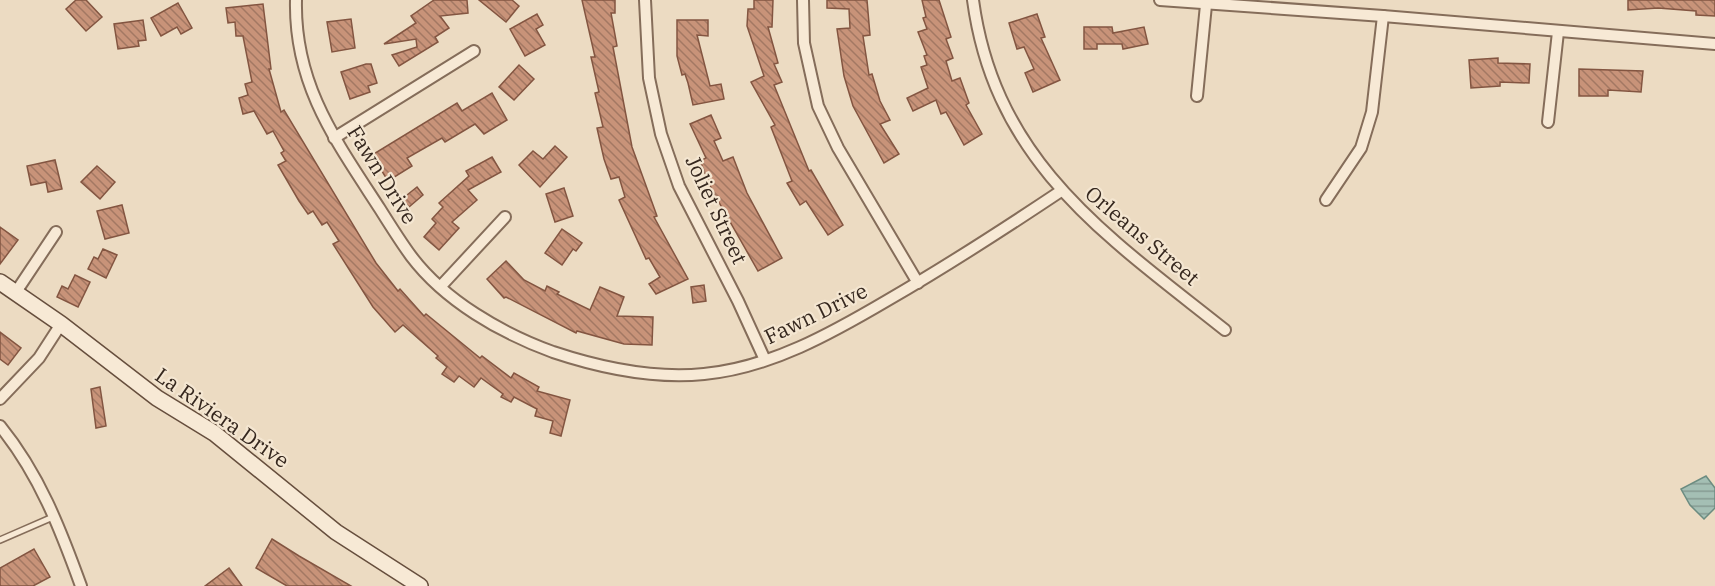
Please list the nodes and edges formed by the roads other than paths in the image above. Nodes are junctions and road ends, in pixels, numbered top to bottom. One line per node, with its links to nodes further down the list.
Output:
1 (296, 0): 13 (street, Fawn Drive)
2 (645, 0): 24 (street, Joliet Street)
3 (803, 0): 19 (street)
4 (973, 0): 14 (street, Orleans Street)
5 (1160, 0): 6 (street)
6 (1206, 4): 7 (street); 11 (street)
7 (1383, 16): 8 (street); 15 (street)
8 (1558, 32): 9 (street); 12 (street)
9 (1715, 44)
10 (474, 51): 13 (street)
11 (1197, 96)
12 (1548, 122)
13 (334, 138): 20 (street, Fawn Drive)
14 (1061, 191): 19 (street, Fawn Drive); 23 (street, Orleans Street)
15 (1326, 200)
16 (505, 217): 20 (street)
17 (56, 232): 21 (street)
18 (0, 282): 21 (street, La Riviera Drive)
19 (918, 283): 24 (street, Fawn Drive)
20 (441, 286): 24 (street, Fawn Drive)
21 (16, 292): 22 (street, La Riviera Drive)
22 (61, 324): 25 (street); 30 (street, La Riviera Drive)
23 (1226, 330)
24 (765, 360)
25 (0, 399)
26 (0, 426): 27 (street)
27 (55, 516): 28 (lane); 29 (street)
28 (0, 540)
29 (81, 586)
30 (420, 586)

